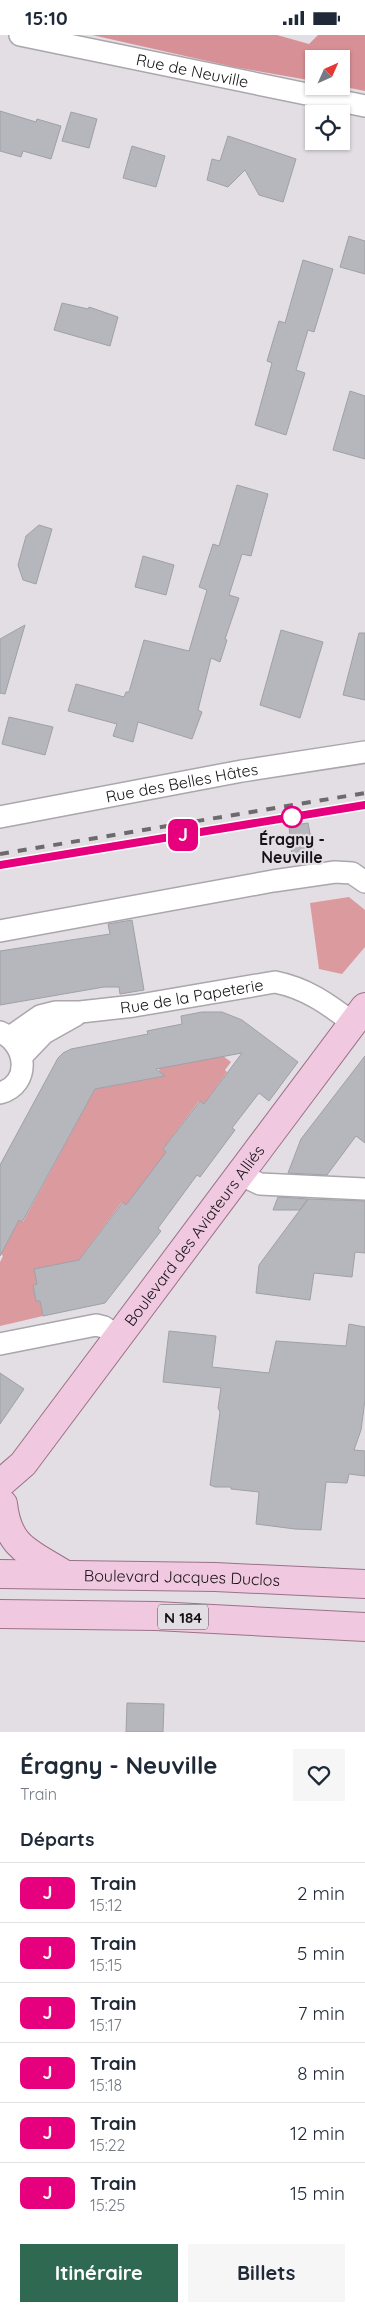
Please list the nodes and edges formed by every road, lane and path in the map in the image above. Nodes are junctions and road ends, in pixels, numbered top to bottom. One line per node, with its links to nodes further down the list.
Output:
1 (20, 35): 2 (street, Rue de Neuville)
2 (365, 107)
3 (365, 752): 4 (street, Rue des Belles Hâtes)
4 (0, 817)
5 (365, 882): 6 (street)
6 (0, 931)
7 (80, 1013): 8 (street, Rue de la Papeterie); 9 (street, Rue de la Papeterie); 10 (street, Rue de la Papeterie)
8 (359, 1015): 12 (main road, Boulevard des Aviateurs Alliés)
9 (5, 1034): 10 (street)
10 (22, 1056): 11 (street)
11 (0, 1093)
12 (240, 1175): 13 (street); 14 (main road, Boulevard des Aviateurs Alliés)
13 (365, 1189)
14 (117, 1337): 15 (street); 16 (main road, Boulevard des Aviateurs Alliés)
15 (0, 1344)
16 (1, 1499): 17 (main road)
17 (64, 1574): 18 (main road, Boulevard Jacques Duclos); 19 (main road, Boulevard Jacques Duclos)
18 (5, 1578)
19 (365, 1584)
20 (0, 1614): 21 (main road, N 184)
21 (365, 1627)

